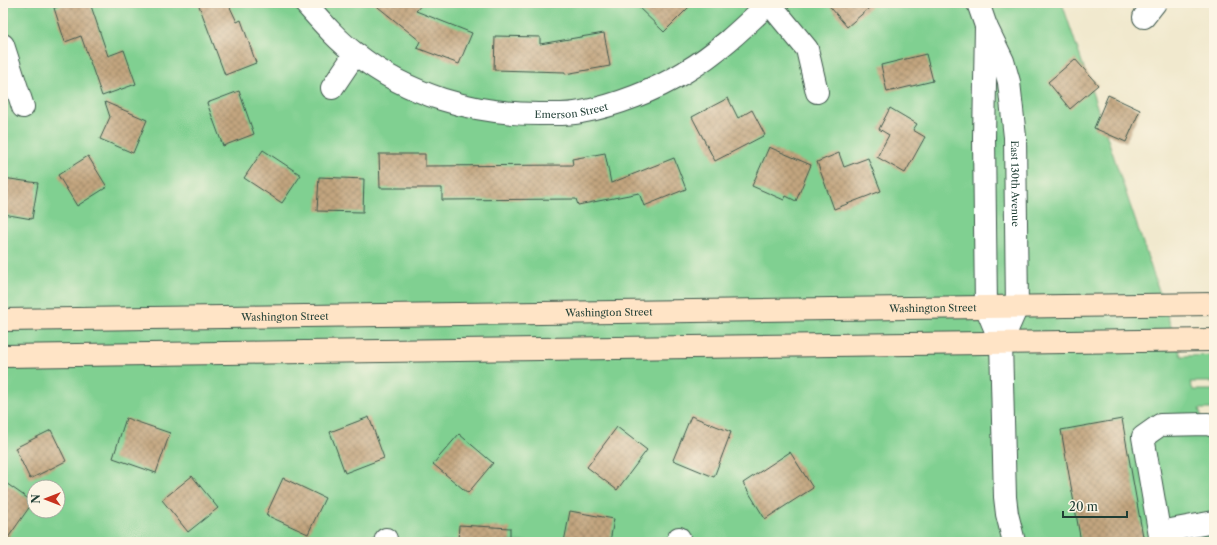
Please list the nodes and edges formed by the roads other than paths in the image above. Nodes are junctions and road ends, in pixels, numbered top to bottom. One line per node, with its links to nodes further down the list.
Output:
1 (305, 3): 6 (street, Emerson Street)
2 (769, 3): 6 (street, Emerson Street); 8 (street)
3 (978, 3): 4 (street, East 130th Avenue)
4 (986, 26): 11 (street, East 130th Avenue); 12 (street, East 130th Avenue)
5 (3, 45): 9 (street)
6 (355, 54): 7 (street)
7 (332, 88)
8 (817, 92)
9 (24, 107)
10 (1214, 304): 12 (main road, Washington Street)
11 (986, 307): 12 (main road, Washington Street); 13 (main road, Washington Street); 15 (street, East 130th Avenue)
12 (1017, 307): 15 (street, East 130th Avenue)
13 (3, 320)
14 (1214, 340): 15 (main road)
15 (1001, 343): 16 (main road); 20 (street, East 130th Avenue)
16 (3, 356)
17 (1214, 426): 19 (street)
18 (1214, 522): 19 (street)
19 (1161, 537)
20 (1014, 542)

